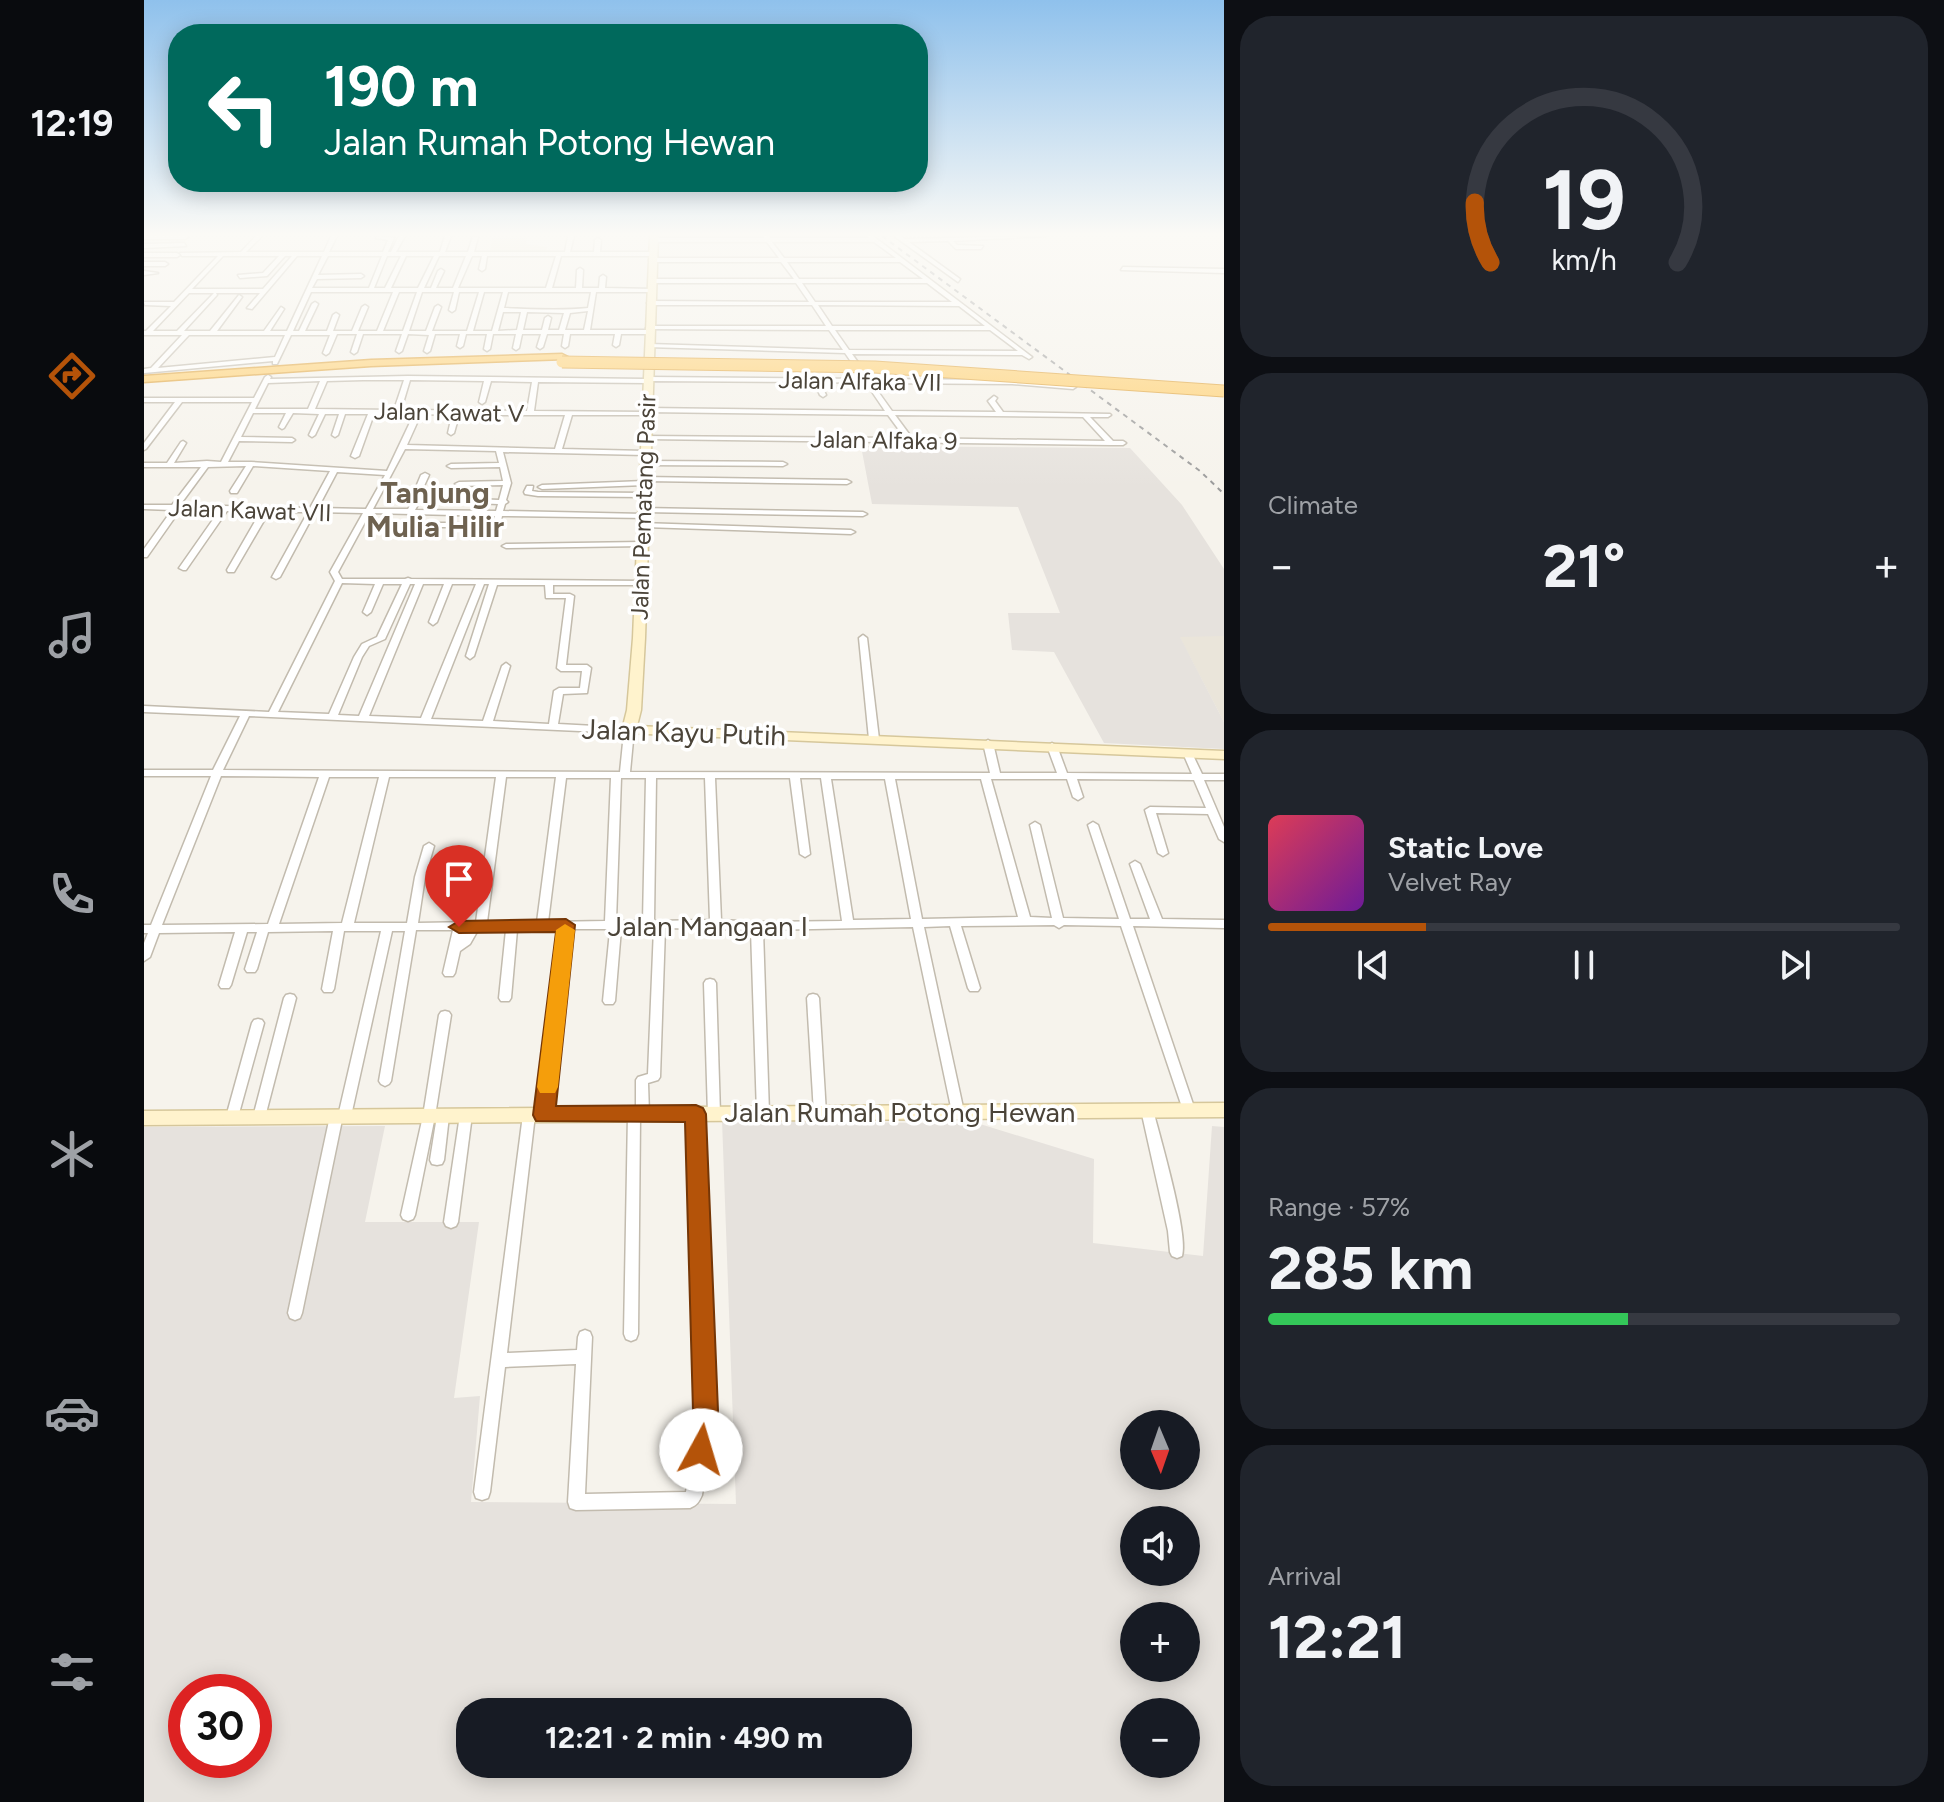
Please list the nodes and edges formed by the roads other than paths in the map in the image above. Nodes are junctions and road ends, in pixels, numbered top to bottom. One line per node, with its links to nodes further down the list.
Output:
1 (192, 320): 32 (street)
2 (222, 320): 33 (street)
3 (274, 320): 40 (street)
4 (294, 320): 20 (street)
5 (307, 320): 21 (street)
6 (335, 320): 43 (street)
7 (361, 320): 34 (street)
8 (384, 320): 35 (street)
9 (410, 320): 36 (street)
10 (434, 320): 37 (street)
11 (471, 320): 38 (street)
12 (496, 320): 26 (street)
13 (522, 320): 27 (street)
14 (547, 320): 28 (street)
15 (567, 320): 29 (street)
16 (590, 320): 30 (street)
17 (650, 320): 25 (street, Jalan Pematang Pasir)
18 (825, 320): 22 (street)
19 (981, 320): 24 (street)
20 (293, 323): 21 (street); 41 (street)
21 (306, 323): 42 (street)
22 (831, 327): 23 (street); 24 (street); 52 (street)
23 (710, 328): 25 (street); 50 (street)
24 (991, 328): 58 (street)
25 (649, 330): 31 (street); 48 (street, Jalan Pematang Pasir)
26 (492, 332): 27 (street); 38 (street); 51 (street)
27 (519, 332): 28 (street); 57 (street)
28 (542, 332): 29 (street); 49 (street)
29 (564, 332): 30 (street); 59 (street)
30 (589, 332): 31 (street); 45 (street)
31 (618, 332): 46 (street)
32 (183, 333): 33 (street); 39 (street); 60 (street)
33 (212, 333): 40 (street)
34 (357, 333): 35 (street); 43 (street); 55 (street)
35 (379, 333): 36 (street)
36 (405, 333): 37 (street); 53 (street)
37 (430, 333): 38 (street); 54 (street)
38 (466, 333): 47 (street)
39 (146, 334)
40 (265, 334): 41 (street)
41 (288, 334): 42 (street); 60 (street)
42 (301, 334): 43 (street)
43 (331, 334): 56 (street)
44 (966, 342): 58 (street)
45 (589, 345)
46 (616, 345)
47 (460, 346)
48 (649, 346): 50 (street); 65 (street, Jalan Pematang Pasir)
49 (540, 347)
50 (721, 347): 52 (street)
51 (487, 349)
52 (847, 350): 58 (street); 67 (street)
53 (399, 351)
54 (427, 351)
55 (354, 352)
56 (326, 353)
57 (513, 353): 59 (highway); 60 (highway)
58 (976, 354)
59 (563, 355): 70 (highway); 72 (highway, bridge)
60 (145, 377): 70 (highway)
61 (408, 378): 62 (street, Jalan Alfaka VII); 63 (street, Jalan Alfaka VII); 90 (street)
62 (488, 379): 64 (street, Jalan Alfaka VII); 81 (street)
63 (324, 380): 80 (street, Jalan Alfaka VII); 86 (street)
64 (535, 380): 65 (street, Jalan Alfaka VII); 94 (street)
65 (648, 380): 66 (street, Jalan Alfaka VII); 93 (street, Jalan Pematang Pasir)
66 (816, 380): 67 (street, Jalan Alfaka VII); 75 (street)
67 (869, 381): 68 (street, Jalan Alfaka VII); 96 (street)
68 (952, 382): 69 (street, Jalan Alfaka VII); 73 (street)
69 (980, 382): 71 (street, Jalan Alfaka VII); 74 (street)
70 (166, 385): 78 (street)
71 (1073, 387)
72 (1224, 388)
73 (958, 391)
74 (984, 391)
75 (823, 395)
76 (994, 398): 98 (street)
77 (144, 400): 78 (street)
78 (158, 400): 79 (street)
79 (180, 400): 80 (street); 114 (street)
80 (256, 400): 84 (street)
81 (482, 402)
82 (960, 403): 97 (street)
83 (1045, 403): 99 (street)
84 (252, 411): 85 (street, Jalan Kawat V); 107 (street)
85 (291, 411): 86 (street, Jalan Kawat V); 102 (street)
86 (311, 411): 87 (street, Jalan Kawat V)
87 (323, 411): 88 (street, Jalan Kawat V); 104 (street)
88 (343, 411): 89 (street, Jalan Kawat V); 105 (street)
89 (372, 411): 90 (street, Jalan Kawat V); 117 (street)
90 (397, 411): 91 (street, Jalan Kawat V)
91 (419, 411): 92 (street, Jalan Kawat V); 113 (street)
92 (456, 412): 94 (street, Jalan Kawat V); 103 (street)
93 (646, 412): 95 (street, Jalan Kawat V); 96 (street, Jalan Kawat V); 106 (street, Jalan Pematang Pasir)
94 (530, 413): 95 (street, Jalan Kawat V)
95 (569, 413): 116 (street)
96 (892, 413): 97 (street, Jalan Kawat V); 109 (street)
97 (967, 414): 98 (street, Jalan Kawat V)
98 (1001, 414): 99 (street, Jalan Kawat V)
99 (1054, 414): 100 (street, Jalan Kawat V)
100 (1084, 414): 101 (street, Jalan Kawat V); 111 (street)
101 (1108, 415)
102 (282, 427)
103 (451, 433)
104 (312, 435)
105 (335, 435)
106 (646, 437): 109 (street, Jalan Alfaka 9); 118 (street, Jalan Pematang Pasir)
107 (237, 439): 108 (street); 120 (street)
108 (292, 440)
109 (910, 441): 111 (street, Jalan Alfaka 9)
110 (183, 443): 121 (street)
111 (1111, 443): 112 (street, Jalan Alfaka 9)
112 (1123, 443)
113 (405, 447): 115 (street); 128 (street)
114 (144, 448)
115 (499, 450): 116 (street); 125 (street)
116 (558, 451): 118 (street)
117 (355, 456)
118 (645, 458): 123 (street); 133 (street, Jalan Pematang Pasir)
119 (207, 463): 120 (street); 121 (street); 138 (street)
120 (224, 463): 122 (street)
121 (170, 464): 124 (street)
122 (251, 464): 127 (street); 134 (street)
123 (783, 464)
124 (144, 465)
125 (501, 465): 126 (street); 131 (street)
126 (451, 466)
127 (335, 469): 128 (street); 141 (street)
128 (388, 473): 142 (street)
129 (425, 475): 143 (street)
130 (847, 482): 133 (street)
131 (507, 483): 132 (street); 136 (street)
132 (459, 484)
133 (645, 486): 133 (street); 146 (street, Jalan Pematang Pasir)
134 (234, 491)
135 (451, 500): 136 (street)
136 (504, 502): 144 (street)
137 (144, 507): 138 (street, Jalan Kawat VII)
138 (176, 507): 139 (street, Jalan Kawat VII); 151 (street)
139 (224, 509): 140 (street, Jalan Kawat VII); 152 (street)
140 (266, 510): 141 (street, Jalan Kawat VII); 153 (street)
141 (310, 512): 142 (street, Jalan Kawat VII); 154 (street)
142 (365, 512): 143 (street, Jalan Kawat VII); 157 (street)
143 (410, 512): 144 (street, Jalan Kawat VII)
144 (501, 514): 146 (street, Jalan Kawat VII); 147 (street)
145 (863, 514): 146 (street)
146 (644, 517): 148 (street); 149 (street, Jalan Pematang Pasir)
147 (435, 525)
148 (851, 532)
149 (642, 544): 150 (street); 164 (street, Jalan Pematang Pasir)
150 (506, 546)
151 (144, 555)
152 (183, 568)
153 (231, 570)
154 (276, 577)
155 (381, 580): 156 (street); 157 (street); 166 (street)
156 (408, 580): 158 (street); 176 (street)
157 (339, 581): 175 (street)
158 (449, 581): 159 (street); 167 (street)
159 (481, 581): 160 (street); 168 (street)
160 (494, 581): 162 (street); 169 (street)
161 (420, 582): 177 (street)
162 (531, 582): 163 (street); 165 (street)
163 (549, 582): 164 (street); 180 (street)
164 (640, 583): 181 (street, Jalan Pematang Pasir)
165 (529, 597)
166 (367, 612)
167 (433, 622)
168 (459, 636): 169 (street); 178 (street)
169 (475, 636): 171 (street)
170 (863, 638): 182 (street)
171 (470, 656)
172 (506, 666): 179 (street)
173 (144, 709): 174 (street, Jalan Kayu Putih)
174 (246, 713): 175 (street, Jalan Kayu Putih); 188 (street)
175 (272, 714): 176 (street, Jalan Kayu Putih)
176 (333, 716): 177 (street, Jalan Kayu Putih)
177 (363, 718): 178 (street, Jalan Kayu Putih)
178 (425, 721): 179 (street, Jalan Kayu Putih)
179 (487, 724): 180 (street, Jalan Kayu Putih)
180 (553, 727): 181 (street, Jalan Kayu Putih)
181 (629, 730): 182 (street, Jalan Kayu Putih); 194 (street)
182 (874, 739): 183 (street, Jalan Kayu Putih)
183 (988, 743): 184 (street, Jalan Kayu Putih); 201 (street)
184 (1052, 746): 185 (street, Jalan Kayu Putih); 191 (street)
185 (1188, 753): 186 (street, Jalan Kayu Putih); 197 (street)
186 (1224, 755)
187 (144, 773): 188 (street)
188 (217, 773): 189 (street); 232 (street)
189 (325, 774): 190 (street); 234 (street)
190 (385, 774): 192 (street); 227 (street)
191 (1066, 775): 197 (street); 201 (street); 203 (street)
192 (501, 776): 193 (street); 225 (street)
193 (561, 776): 194 (street); 220 (street)
194 (621, 776): 195 (street); 231 (street)
195 (651, 776): 196 (street); 222 (street)
196 (710, 776): 198 (street); 216 (street)
197 (1197, 776): 202 (street); 204 (street)
198 (795, 777): 199 (street); 210 (street)
199 (826, 777): 200 (street); 223 (street)
200 (890, 777): 201 (street); 217 (street)
201 (990, 777): 212 (street)
202 (1224, 777)
203 (1078, 797)
204 (1212, 811): 207 (street); 209 (street)
205 (1035, 825): 218 (street)
206 (1093, 825): 215 (street)
207 (1224, 839)
208 (429, 846): 224 (street)
209 (1163, 853)
210 (805, 854)
211 (1135, 864): 213 (street)
212 (1025, 921): 214 (street, Jalan Mangaan I); 218 (street, Jalan Mangaan I)
213 (1157, 922): 215 (street, Jalan Mangaan I); 219 (street, Jalan Mangaan I)
214 (955, 923): 217 (street, Jalan Mangaan I); 241 (street)
215 (1125, 923): 218 (street, Jalan Mangaan I); 251 (street)
216 (716, 924): 222 (street, Jalan Mangaan I); 226 (street, Jalan Mangaan I)
217 (920, 924): 223 (street, Jalan Mangaan I); 253 (street)
218 (1059, 924)
219 (1224, 924)
220 (542, 925): 221 (street, Jalan Mangaan I); 230 (street, Jalan Mangaan I)
221 (566, 925): 231 (street, Jalan Mangaan I); 259 (street)
222 (654, 925): 231 (street, Jalan Mangaan I); 256 (street)
223 (848, 925): 226 (street, Jalan Mangaan I)
224 (412, 926): 228 (street, Jalan Mangaan I); 229 (street, Jalan Mangaan I); 249 (street)
225 (478, 926): 229 (street, Jalan Mangaan I); 230 (street, Jalan Mangaan I); 235 (street)
226 (757, 926): 254 (street)
227 (343, 927): 228 (street, Jalan Mangaan I); 234 (street, Jalan Mangaan I); 242 (street)
228 (387, 927): 260 (street)
229 (459, 927): 235 (street)
230 (512, 927): 244 (street)
231 (613, 927): 246 (street)
232 (150, 929): 233 (street, Jalan Mangaan I); 236 (street)
233 (242, 929): 234 (street, Jalan Mangaan I); 240 (street)
234 (268, 929): 237 (street)
235 (454, 949): 238 (street)
236 (144, 957)
237 (251, 969)
238 (449, 973)
239 (710, 983): 257 (street)
240 (225, 985)
241 (974, 988)
242 (328, 989)
243 (290, 998): 263 (street)
244 (505, 998)
245 (813, 998): 255 (street)
246 (609, 1001)
247 (445, 1015): 261 (street)
248 (258, 1023): 262 (street)
249 (385, 1081)
250 (1147, 1110): 251 (street, Jalan Rumah Potong Hewan); 253 (street, Jalan Rumah Potong Hewan); 268 (street)
251 (1189, 1110): 252 (street, Jalan Rumah Potong Hewan)
252 (1224, 1110)
253 (958, 1112): 255 (street, Jalan Rumah Potong Hewan)
254 (763, 1113): 255 (street, Jalan Rumah Potong Hewan); 257 (street, Jalan Rumah Potong Hewan)
255 (820, 1113)
256 (638, 1114): 257 (street, Jalan Rumah Potong Hewan); 259 (street, Jalan Rumah Potong Hewan); 270 (street)
257 (705, 1114): 272 (street)
258 (466, 1115): 259 (street, Jalan Rumah Potong Hewan); 261 (street, Jalan Rumah Potong Hewan); 267 (street)
259 (536, 1115): 273 (street)
260 (341, 1116): 261 (street, Jalan Rumah Potong Hewan); 263 (street, Jalan Rumah Potong Hewan); 269 (street)
261 (436, 1116): 265 (street); 266 (street)
262 (232, 1117): 263 (street, Jalan Rumah Potong Hewan); 264 (street, Jalan Rumah Potong Hewan)
263 (259, 1117)
264 (144, 1118)
265 (437, 1160)
266 (408, 1215)
267 (451, 1222)
268 (1177, 1252)
269 (295, 1313)
270 (631, 1334)
271 (585, 1337): 272 (street)
272 (584, 1357): 273 (street)
273 (498, 1360): 274 (street)
274 (482, 1492)

